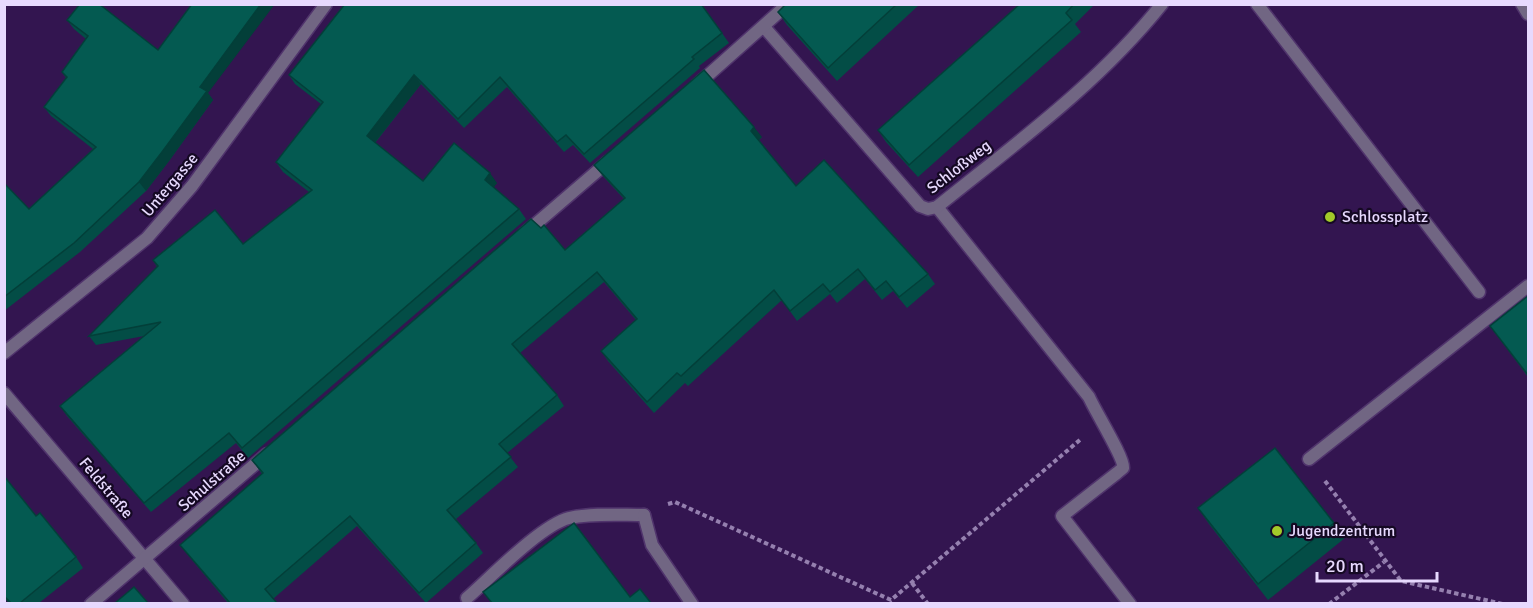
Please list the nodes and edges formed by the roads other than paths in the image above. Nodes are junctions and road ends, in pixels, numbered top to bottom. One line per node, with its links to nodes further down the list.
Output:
1 (326, 4): 14 (street, Untergasse)
2 (788, 4): 7 (street)
3 (1162, 4): 10 (street, Schloßweg)
4 (1257, 4): 13 (street)
5 (1522, 4): 6 (street)
6 (1528, 14)
7 (764, 27): 8 (street); 10 (street, Schloßweg)
8 (684, 97)
9 (621, 151): 11 (street)
10 (938, 207): 23 (street)
11 (513, 243)
12 (1528, 286): 17 (street)
13 (1479, 292)
14 (4, 353)
15 (4, 393): 18 (street, Feldstraße)
16 (279, 444): 18 (street, Schulstraße)
17 (1309, 459)
18 (145, 560): 20 (street, Schulstraße); 21 (street, Feldstraße)
19 (467, 598): 22 (street)
20 (91, 603)
21 (183, 603)
22 (692, 603)
23 (1130, 603)

